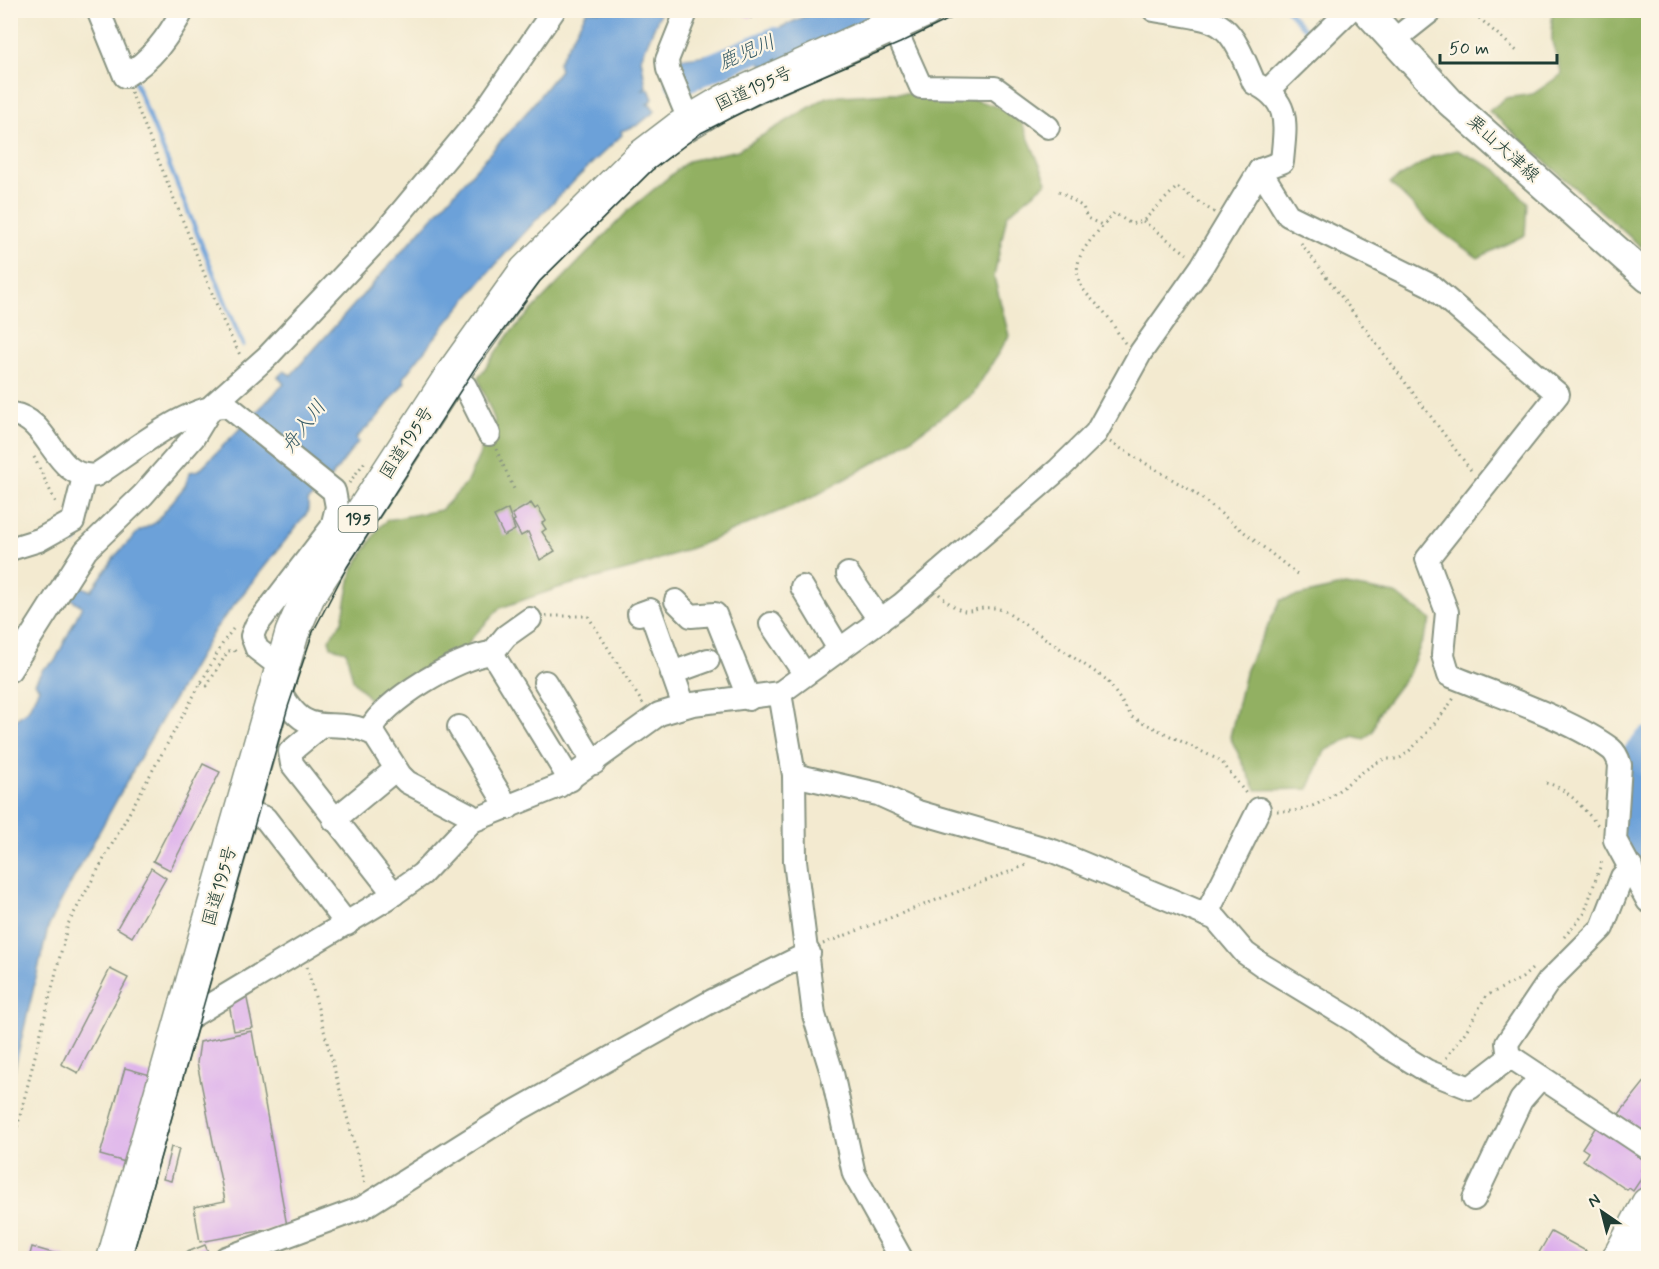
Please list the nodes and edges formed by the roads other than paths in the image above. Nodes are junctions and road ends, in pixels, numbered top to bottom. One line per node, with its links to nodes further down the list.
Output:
1 (98, 10): 2 (street)
2 (183, 10)
3 (554, 10): 18 (street)
4 (687, 10): 13 (street)
5 (926, 10): 10 (highway, 国道195号 / 195)
6 (1154, 10): 12 (street)
7 (1350, 10): 12 (street)
8 (1366, 10): 11 (main road, 栗山大津線)
9 (1432, 10): 11 (street)
10 (889, 16): 13 (highway, 国道195号 / 195); 14 (street)
11 (1393, 41): 16 (main road, 栗山大津線)
12 (1268, 90): 15 (street)
13 (690, 122): 17 (highway, 国道195号 / 195)
14 (1048, 127)
15 (1260, 170): 28 (street); 54 (street)
16 (1648, 278)
17 (451, 376): 20 (street); 36 (highway, 国道195号 / 195)
18 (221, 406): 21 (street); 33 (street); 36 (street)
19 (13, 414): 21 (street)
20 (489, 434)
21 (84, 477): 22 (street)
22 (10, 549)
23 (848, 574): 28 (street)
24 (802, 587): 30 (street)
25 (676, 601): 39 (street)
26 (639, 614): 34 (street)
27 (530, 619): 31 (street)
28 (880, 621): 30 (street)
29 (771, 624): 35 (street)
30 (839, 649): 35 (street)
31 (492, 653): 43 (street); 48 (street)
32 (708, 660): 34 (street)
33 (10, 669)
34 (672, 673): 40 (street)
35 (804, 673): 38 (street)
36 (280, 677): 41 (street); 44 (highway, 国道195号 / 195)
37 (545, 682): 45 (street)
38 (780, 693): 39 (street); 47 (street)
39 (749, 699): 40 (street)
40 (684, 706): 45 (street)
41 (320, 727): 43 (street); 44 (street)
42 (459, 727): 49 (street)
43 (369, 731): 46 (street)
44 (274, 754): 51 (highway, 国道195号 / 195); 52 (street)
45 (594, 763): 48 (street)
46 (396, 769): 52 (street); 53 (street)
47 (794, 775): 57 (street); 59 (street)
48 (570, 780): 49 (street)
49 (508, 808): 53 (street)
50 (1259, 808): 57 (street)
51 (242, 810): 58 (street); 60 (highway, 国道195号 / 195)
52 (334, 820): 55 (street)
53 (472, 821): 55 (street)
54 (1631, 867): 56 (street); 61 (street)
55 (394, 894): 58 (street)
56 (1648, 901)
57 (1206, 915): 61 (street)
58 (347, 924): 60 (street)
59 (809, 953): 68 (street); 69 (street)
60 (182, 1022): 67 (highway, 国道195号 / 195)
61 (1509, 1058): 62 (street)
62 (1541, 1077): 63 (street); 64 (street)
63 (1648, 1148)
64 (1474, 1199)
65 (1648, 1204): 70 (highway)
66 (1648, 1247): 71 (highway)
67 (114, 1258)
68 (226, 1258)
69 (901, 1258)
70 (1619, 1258)
71 (1642, 1258)

